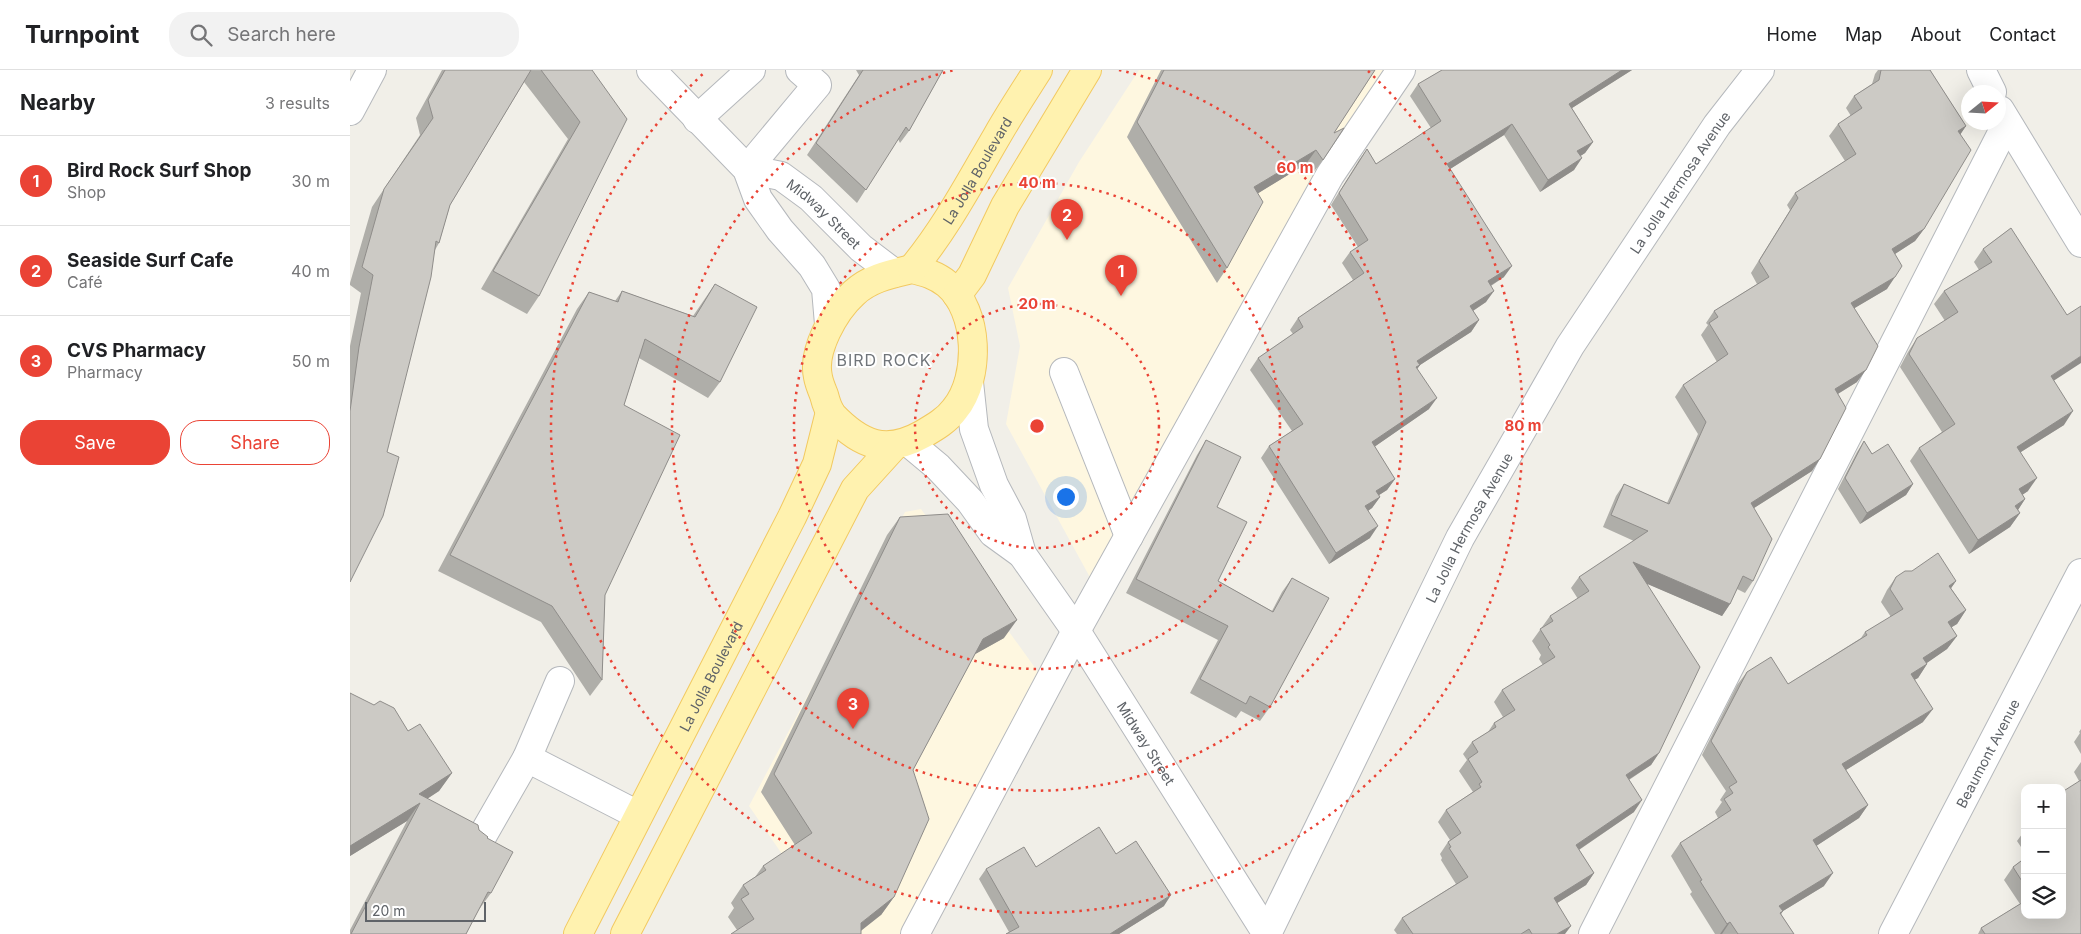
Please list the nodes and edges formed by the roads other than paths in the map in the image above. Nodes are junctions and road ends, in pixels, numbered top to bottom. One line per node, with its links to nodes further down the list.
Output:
1 (372, 70): 11 (street)
2 (650, 70): 12 (street)
3 (751, 70): 12 (street)
4 (800, 70): 15 (street)
5 (1038, 70): 17 (main road, La Jolla Boulevard)
6 (1088, 70): 18 (main road)
7 (1401, 70): 24 (street)
8 (1760, 70): 35 (street, La Jolla Hermosa Avenue)
9 (1980, 70): 10 (street)
10 (1988, 85)
11 (350, 111)
12 (697, 120): 15 (street)
13 (2006, 121): 16 (street)
14 (1994, 130): 36 (street)
15 (747, 169): 17 (street, Midway Street); 19 (street)
16 (2081, 243)
17 (903, 271): 18 (main road); 19 (main road)
18 (957, 295): 21 (main road)
19 (829, 324): 22 (main road)
20 (1064, 372): 24 (street)
21 (969, 382): 23 (main road); 25 (street, Midway Street)
22 (830, 412): 23 (main road); 30 (main road, La Jolla Boulevard)
23 (901, 444): 25 (street, Midway Street); 33 (main road)
24 (1129, 536): 27 (street)
25 (1022, 554): 27 (street, Midway Street)
26 (2081, 573): 37 (street, Beaumont Avenue)
27 (1076, 631): 34 (street); 35 (street, Midway Street)
28 (560, 681): 29 (street)
29 (527, 758): 30 (street); 31 (street)
30 (638, 816): 32 (main road, La Jolla Boulevard)
31 (480, 840)
32 (578, 934)
33 (625, 934)
34 (915, 934)
35 (1267, 934)
36 (1593, 934)
37 (1894, 934)

